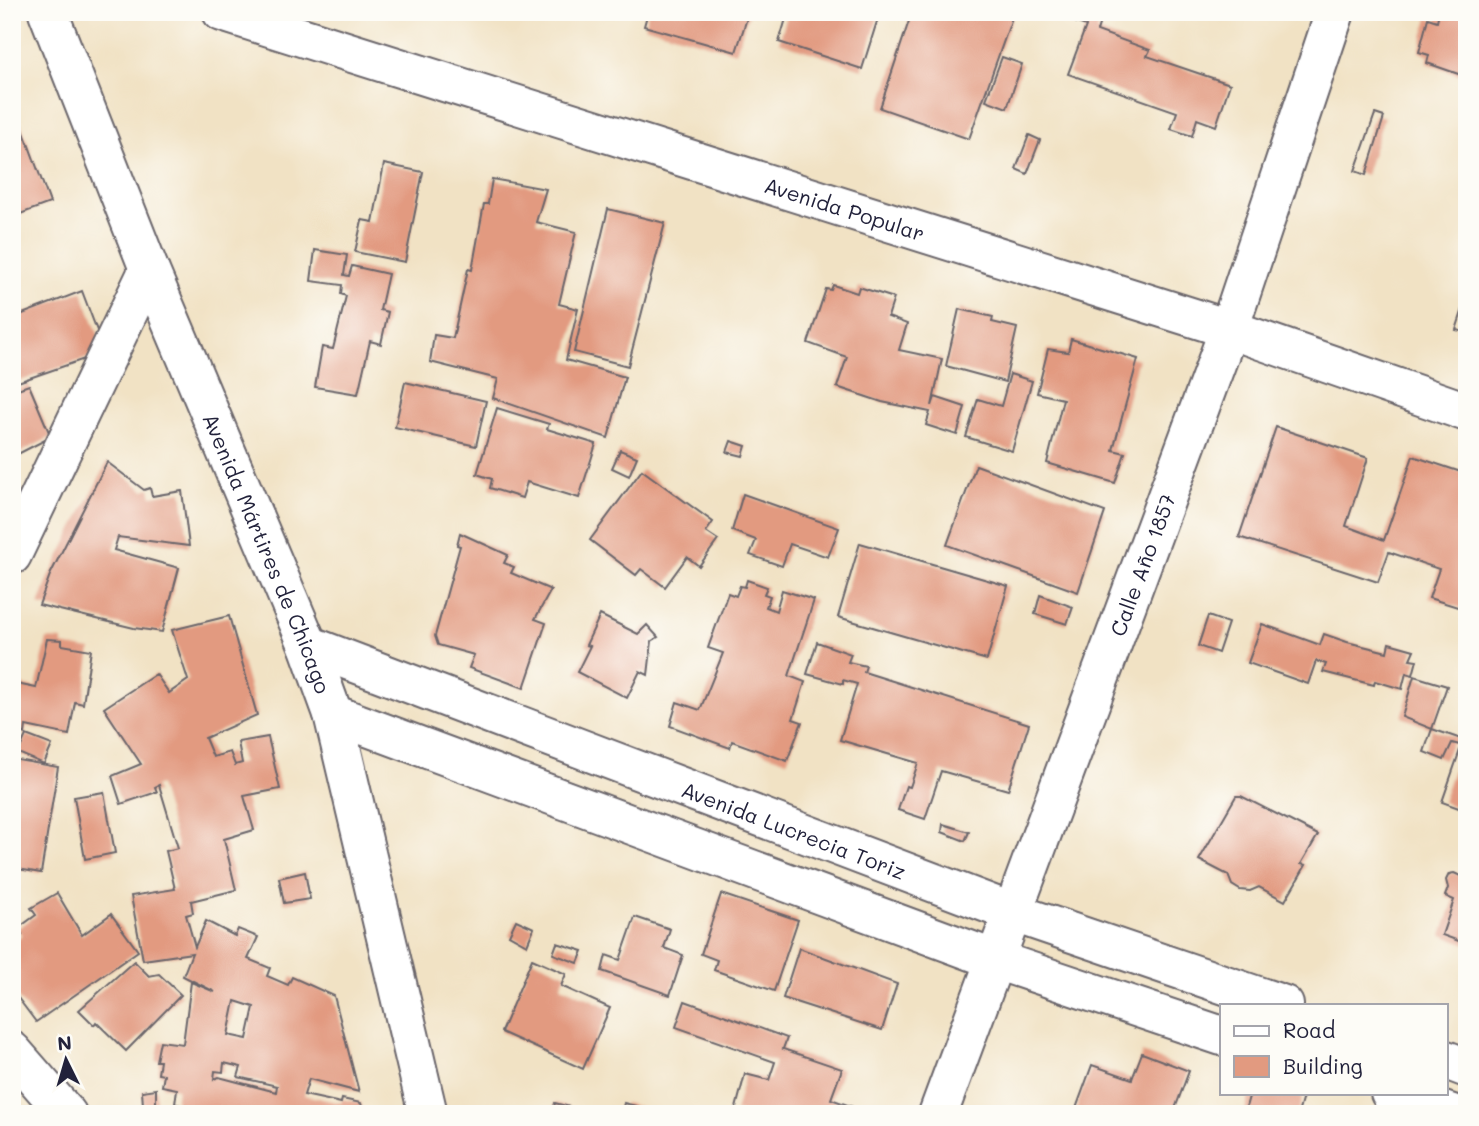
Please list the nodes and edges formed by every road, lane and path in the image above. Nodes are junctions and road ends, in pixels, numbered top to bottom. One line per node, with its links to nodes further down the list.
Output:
1 (48, 12): 4 (street, Avenida Mártires de Chicago)
2 (222, 12): 5 (street, Avenida Popular)
3 (1335, 12): 5 (street, Calle Año 1857)
4 (149, 269): 7 (street); 8 (street, Avenida Mártires de Chicago)
5 (1229, 329): 6 (street, Avenida Popular); 10 (street, Calle Año 1857)
6 (1467, 412)
7 (12, 555)
8 (308, 645): 9 (street, Avenida Mártires de Chicago); 10 (street, Avenida Lucrecia Toriz)
9 (332, 714): 11 (street); 19 (street, Avenida Mártires de Chicago)
10 (1011, 912): 11 (street, Calle Año 1857); 12 (street, Avenida Lucrecia Toriz)
11 (996, 960): 13 (street); 20 (street, Calle Año 1857)
12 (1281, 1004)
13 (1220, 1035)
14 (12, 1051): 18 (street)
15 (1448, 1061): 16 (street)
16 (1467, 1068)
17 (1393, 1094): 21 (street)
18 (67, 1114)
19 (428, 1114)
20 (938, 1114)
21 (1452, 1114)

